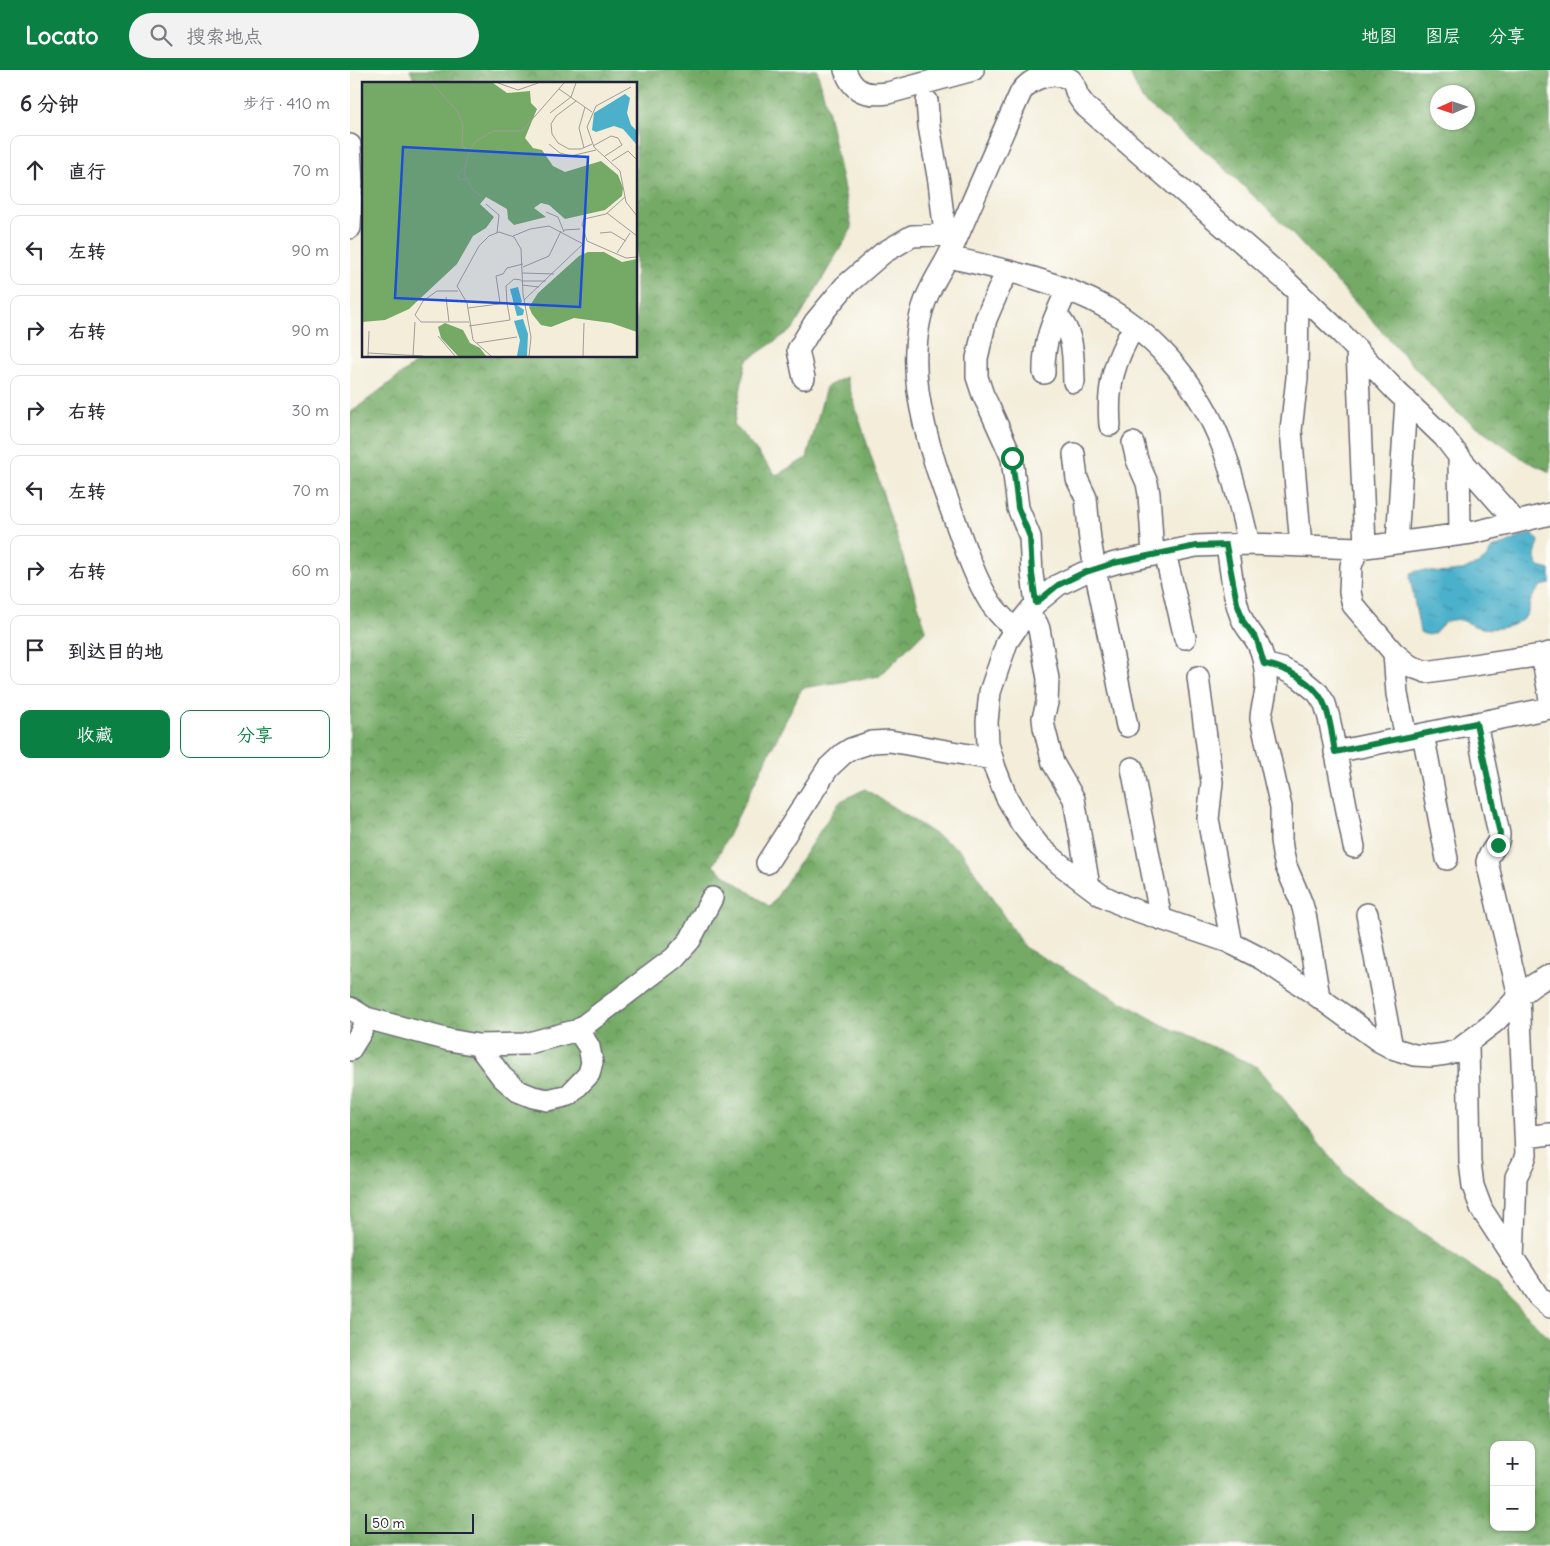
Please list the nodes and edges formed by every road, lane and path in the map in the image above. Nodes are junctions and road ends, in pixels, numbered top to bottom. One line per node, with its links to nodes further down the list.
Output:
1 (845, 70): 2 (street)
2 (973, 70)
3 (927, 101): 6 (street)
4 (350, 145): 5 (street)
5 (350, 228)
6 (952, 234): 7 (street); 10 (street); 15 (street)
7 (948, 257): 8 (street); 32 (street)
8 (1009, 271): 9 (street); 32 (street)
9 (1067, 290): 11 (street); 12 (street)
10 (1298, 292): 13 (street); 28 (street)
11 (1056, 315): 14 (street); 16 (street)
12 (1134, 327): 18 (street); 26 (street)
13 (1356, 349): 17 (street); 29 (street)
14 (1044, 373)
15 (804, 378)
16 (1074, 382)
17 (1406, 400): 21 (street); 25 (street)
18 (1110, 425)
19 (1134, 443): 30 (street)
20 (1074, 454): 31 (street)
21 (1459, 457): 23 (street); 24 (street)
22 (1550, 514): 23 (street)
23 (1516, 522): 24 (street)
24 (1460, 534): 25 (street)
25 (1398, 542): 29 (street)
26 (1249, 544): 27 (street); 28 (street)
27 (1226, 545): 30 (street); 36 (street)
28 (1301, 546): 29 (street)
29 (1362, 547): 34 (street)
30 (1159, 554): 31 (street); 33 (street)
31 (1095, 569): 32 (street); 41 (street)
32 (1025, 616): 44 (street); 49 (street)
33 (1185, 638)
34 (1394, 653): 35 (street); 42 (street)
35 (1546, 654): 38 (street)
36 (1264, 664): 43 (street); 56 (street)
37 (1198, 678): 53 (street)
38 (1550, 699)
39 (1550, 708): 40 (street)
40 (1476, 723): 42 (street); 55 (street)
41 (1127, 726)
42 (1414, 735): 43 (street); 47 (street)
43 (1335, 752): 46 (street)
44 (992, 759): 48 (street); 49 (street)
45 (1132, 768): 52 (street)
46 (1354, 847)
47 (1446, 859)
48 (767, 863)
49 (1089, 886): 52 (street)
50 (712, 898): 58 (street)
51 (1367, 914): 61 (street)
52 (1161, 919): 53 (street)
53 (1232, 944): 56 (street)
54 (1550, 975): 55 (street)
55 (1519, 996): 59 (street); 64 (street)
56 (1319, 997): 61 (street)
57 (358, 1013): 60 (street); 62 (street)
58 (578, 1030): 60 (street); 60 (street)
59 (1468, 1043): 61 (street); 65 (street)
60 (478, 1045)
61 (1392, 1048)
62 (350, 1050)
63 (1550, 1134): 64 (street)
64 (1526, 1137): 65 (street)
65 (1514, 1259): 66 (street)
66 (1550, 1307)

